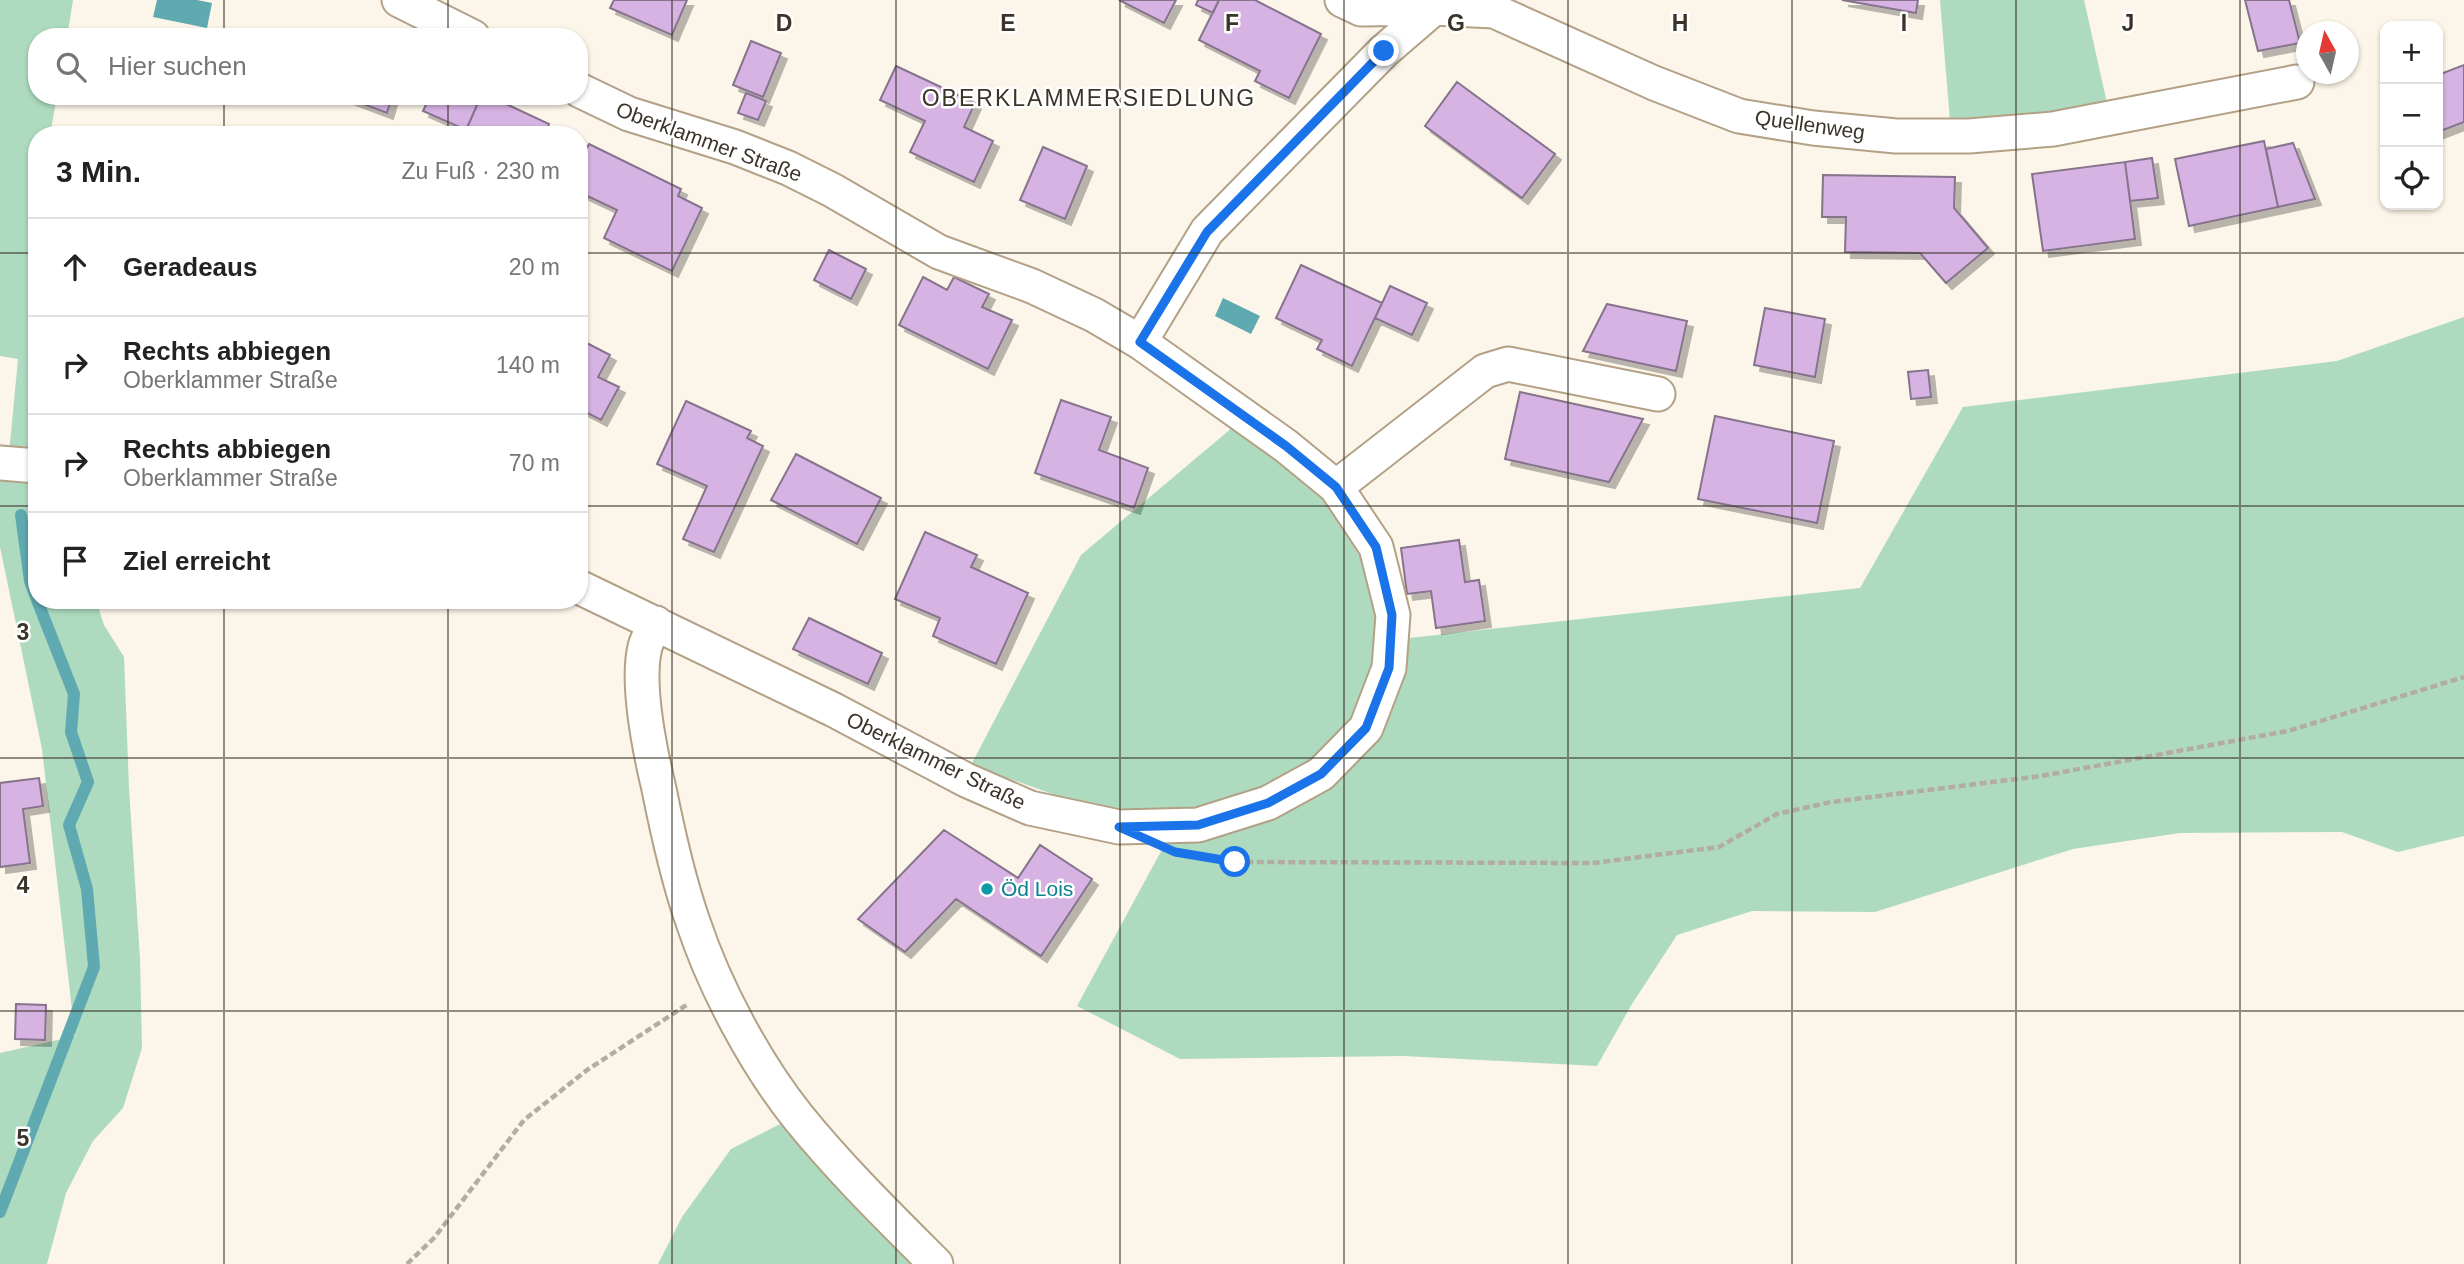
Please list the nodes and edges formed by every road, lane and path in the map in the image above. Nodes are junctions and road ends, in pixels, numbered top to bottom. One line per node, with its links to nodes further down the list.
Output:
1 (398, 0): 4 (street)
2 (1342, 0): 3 (street, Quellenweg)
3 (1436, 4): 5 (street, Quellenweg); 7 (street)
4 (455, 28)
5 (2296, 82)
6 (588, 94): 7 (street, Oberklammer Straße)
7 (1140, 342): 11 (street, Oberklammer Straße)
8 (1658, 394): 11 (street)
9 (0, 463): 10 (street)
10 (28, 465)
11 (1336, 487): 13 (street, Oberklammer Straße)
12 (588, 591): 13 (street, Oberklammer Straße)
13 (656, 623): 16 (street)
14 (2464, 677): 15 (path)
15 (1211, 858)
16 (718, 984): 17 (path); 18 (street)
17 (407, 1264)
18 (936, 1264)

